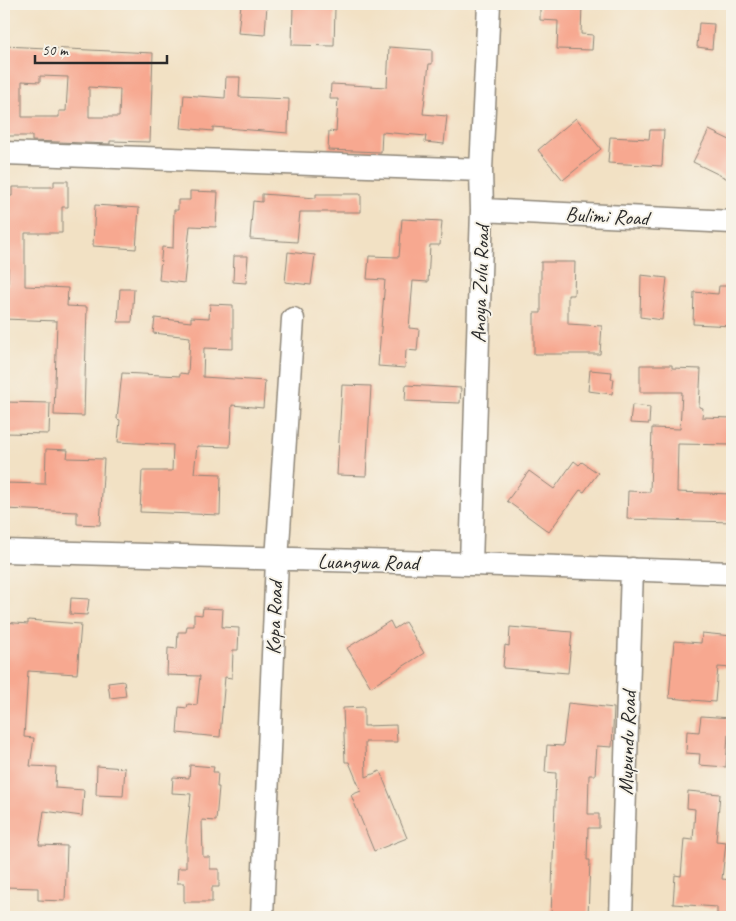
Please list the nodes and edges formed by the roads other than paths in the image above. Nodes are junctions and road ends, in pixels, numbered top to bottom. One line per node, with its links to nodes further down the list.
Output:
1 (489, 4): 3 (street, Anoya Zulu Road)
2 (4, 153): 3 (street)
3 (481, 170): 4 (street, Anoya Zulu Road)
4 (482, 210): 5 (street, Bulimi Road); 9 (street, Anoya Zulu Road)
5 (732, 222)
6 (293, 319): 8 (street, Kopa Road)
7 (4, 552): 8 (street, Luangwa Road)
8 (277, 560): 9 (street, Luangwa Road); 12 (street, Kopa Road)
9 (471, 564): 10 (street, Luangwa Road)
10 (632, 570): 11 (street, Luangwa Road); 13 (street, Mupundu Road)
11 (732, 574)
12 (262, 917)
13 (621, 917)

